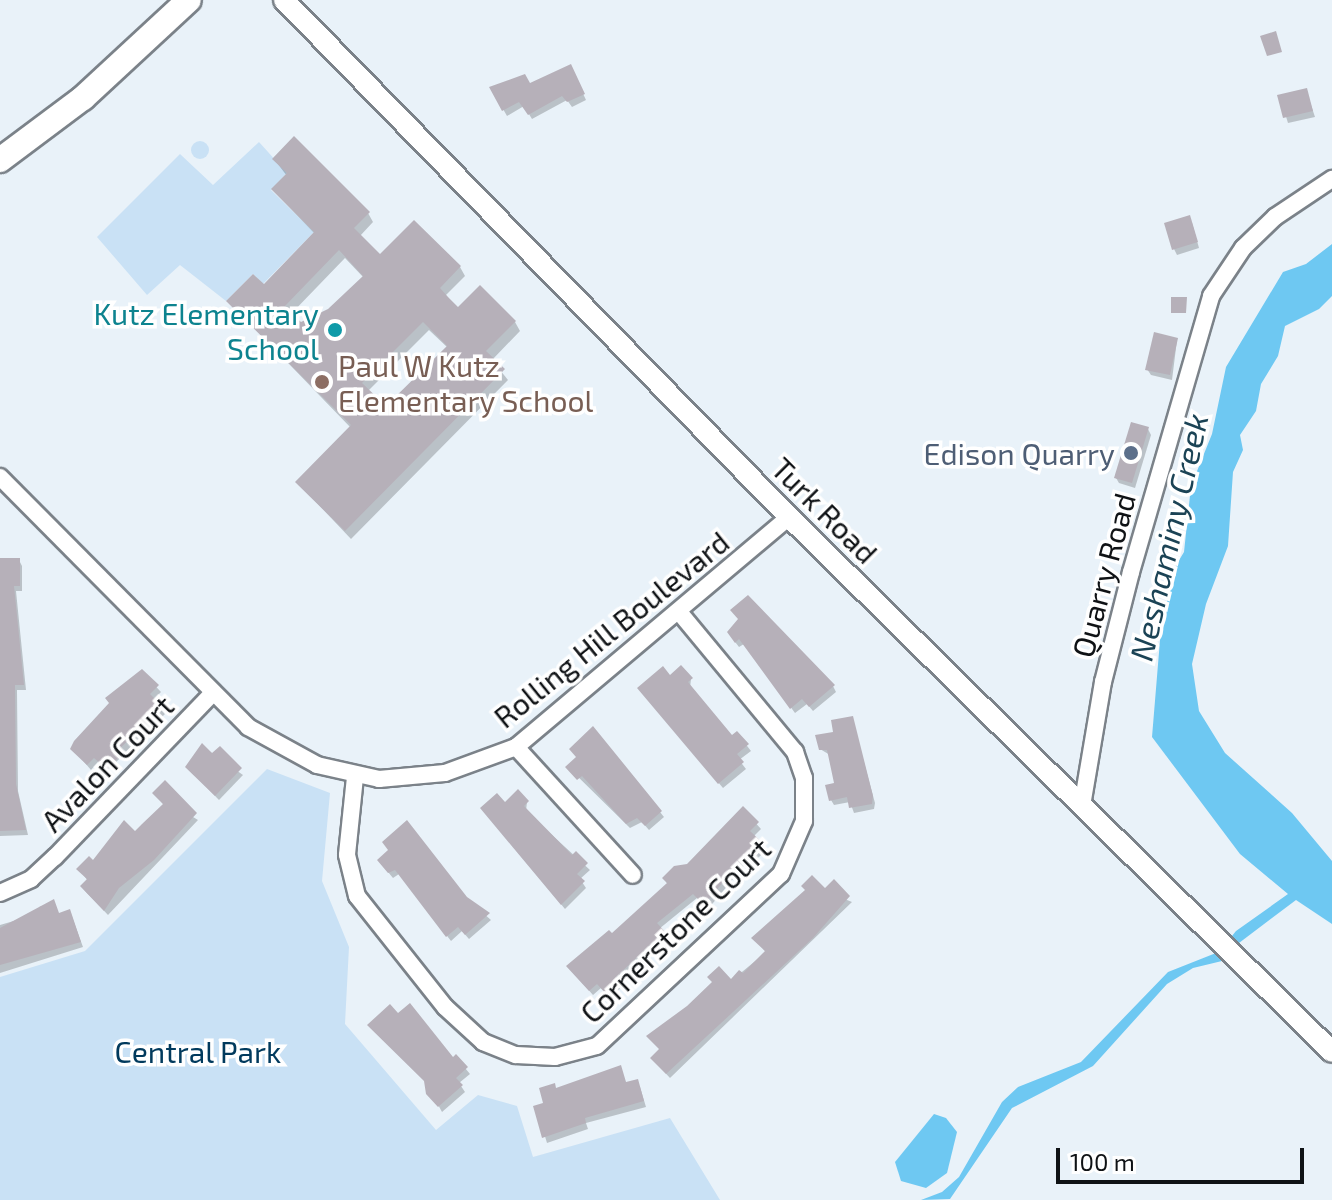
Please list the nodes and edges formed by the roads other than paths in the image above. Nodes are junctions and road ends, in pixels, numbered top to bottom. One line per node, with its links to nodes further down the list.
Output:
1 (189, 0): 3 (main road)
2 (284, 0): 6 (street, Turk Road)
3 (9, 154)
4 (1332, 179): 11 (street, Quarry Road)
5 (4, 488): 8 (street, Rolling Hill Boulevard)
6 (789, 517): 7 (street, Rolling Hill Boulevard); 11 (street, Turk Road)
7 (679, 612): 9 (street, Rolling Hill Boulevard); 10 (street, Cornerstone Court)
8 (212, 694): 10 (street, Rolling Hill Boulevard); 13 (street, Avalon Court)
9 (516, 747): 10 (street, Rolling Hill Boulevard); 12 (street)
10 (355, 777)
11 (1082, 806): 14 (street, Turk Road)
12 (633, 875)
13 (0, 893)
14 (1332, 1052)

